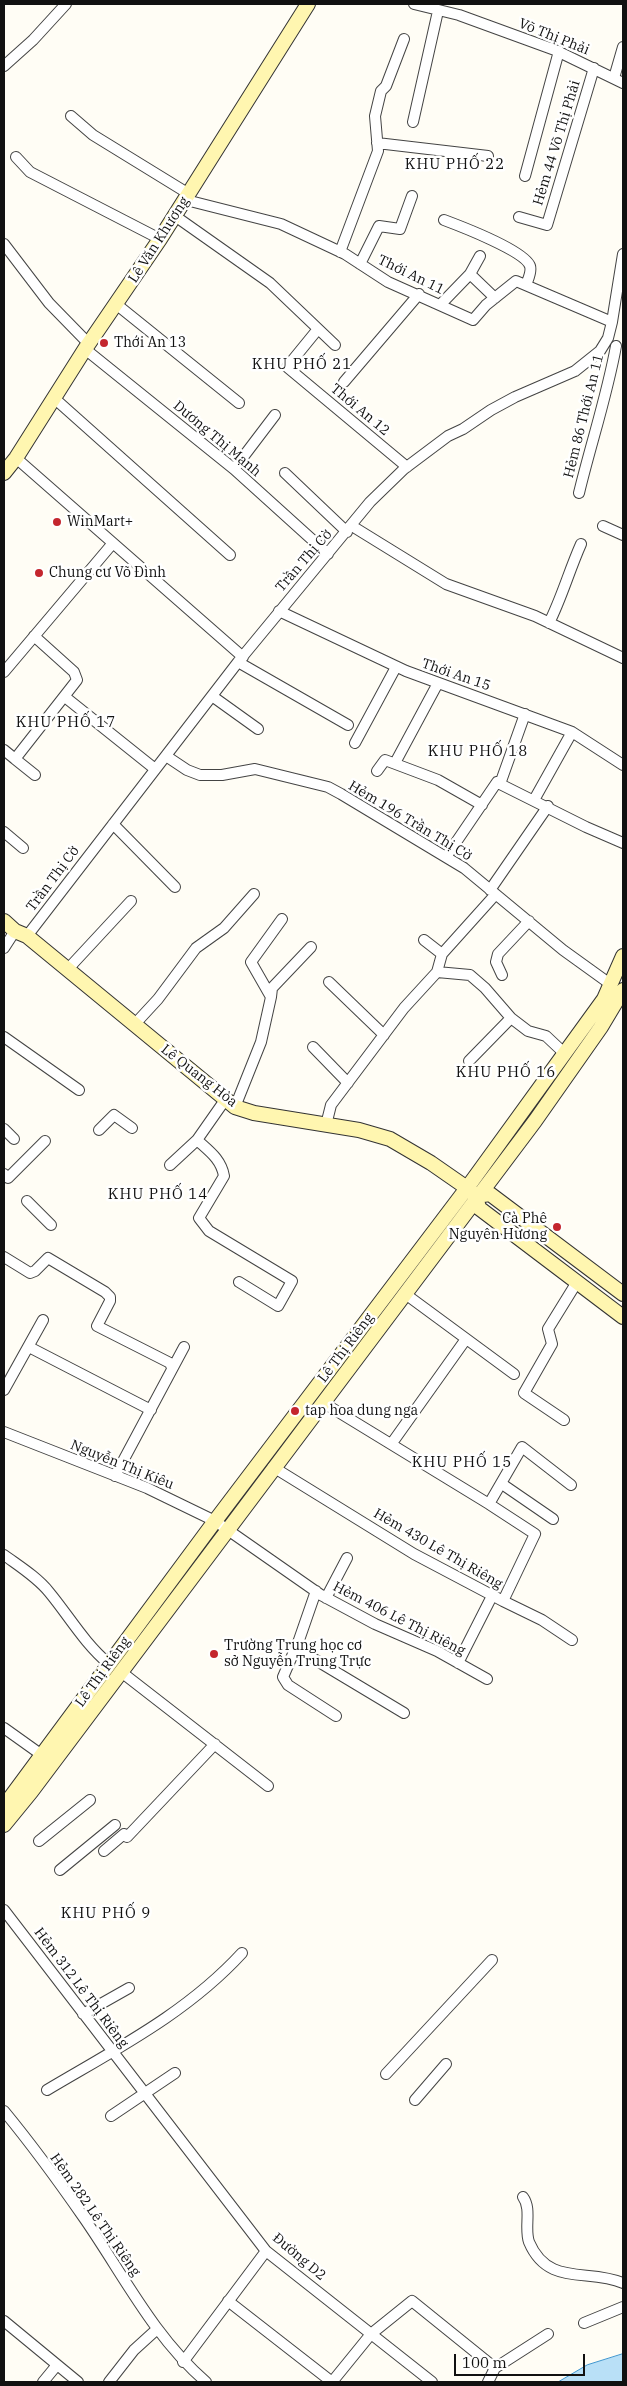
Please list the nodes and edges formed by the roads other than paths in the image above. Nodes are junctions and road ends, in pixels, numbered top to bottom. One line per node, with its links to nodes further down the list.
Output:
1 (66, 4): 8 (street)
2 (308, 4): 18 (street, Lê Văn Khương)
3 (414, 4): 4 (street, Võ Thị Phải)
4 (438, 11): 7 (street, Võ Thị Phải); 12 (street)
5 (404, 40): 13 (street)
6 (623, 47): 10 (street)
7 (559, 52): 9 (street, Võ Thị Phải); 16 (street)
8 (5, 62)
9 (594, 68): 10 (street, Võ Thị Phải); 20 (street, Hẻm 44 Võ Thị Phải)
10 (619, 81)
11 (71, 116): 18 (street, Thới An 11)
12 (413, 122)
13 (377, 143): 14 (street); 24 (street)
14 (488, 156)
15 (16, 157): 22 (street)
16 (525, 176)
17 (412, 196): 27 (street)
18 (187, 197): 19 (street, Lê Văn Khương); 24 (street, Thới An 11)
19 (175, 216): 22 (street, Lê Văn Khương); 36 (street)
20 (519, 217)
21 (444, 220): 30 (street)
22 (160, 239): 33 (street, Lê Văn Khương)
23 (4, 244): 39 (street, Dương Thị Mạnh)
24 (340, 252): 27 (street, Thới An 11)
25 (623, 254): 29 (street, Trần Thị Cờ)
26 (480, 256): 28 (street)
27 (360, 264): 31 (street, Thới An 11)
28 (470, 274): 32 (street); 34 (street)
29 (622, 276): 35 (street, Trần Thị Cờ)
30 (526, 285): 32 (street, Thới An 11); 35 (street)
31 (419, 294): 34 (street, Thới An 11); 40 (street)
32 (495, 298): 34 (street, Thới An 11)
33 (116, 304): 39 (street, Lê Văn Khương); 42 (street)
34 (441, 304)
35 (612, 322): 38 (street, Trần Thị Cờ)
36 (318, 329): 37 (street); 45 (street, Thới An 12)
37 (335, 345)
38 (615, 345): 45 (street, Trần Thị Cờ); 49 (street, Hẻm 86 Thới An 11)
39 (87, 346): 41 (street, Lê Văn Khương); 46 (street, Dương Thị Mạnh)
40 (344, 382)
41 (54, 398): 44 (street, Lê Văn Khương); 56 (street)
42 (239, 403)
43 (275, 415): 46 (street)
44 (16, 458): 47 (street, Lê Văn Khương); 53 (street)
45 (406, 467): 51 (street, Trần Thị Cờ)
46 (234, 468): 55 (street, Dương Thị Mạnh)
47 (4, 473)
48 (285, 474): 51 (street)
49 (579, 493)
50 (603, 526): 52 (street)
51 (350, 529): 55 (street, Trần Thị Cờ); 58 (street)
52 (623, 535)
53 (113, 543): 59 (street); 61 (street)
54 (581, 544): 58 (street)
55 (328, 554): 57 (street, Trần Thị Cờ)
56 (230, 555)
57 (279, 611): 61 (street, Trần Thị Cờ); 62 (street, Thới An 15)
58 (549, 623): 60 (street)
59 (34, 636): 63 (street); 65 (street)
60 (623, 658)
61 (240, 659): 66 (street, Trần Thị Cờ); 68 (street)
62 (396, 667): 64 (street, Thới An 15); 71 (street)
63 (4, 672)
64 (438, 683): 67 (street, Thới An 15); 75 (street)
65 (65, 696): 74 (street); 77 (street)
66 (212, 696): 69 (street); 73 (street, Trần Thị Cờ)
67 (525, 714): 70 (street, Thới An 15); 80 (street)
68 (348, 724)
69 (258, 729)
70 (572, 732): 76 (street, Thới An 15); 81 (street)
71 (355, 743)
72 (4, 750): 74 (street)
73 (166, 756): 77 (street, Trần Thị Cờ); 88 (street, Hẻm 196 Trần Thị Cờ)
74 (15, 759): 79 (street)
75 (395, 763): 78 (street); 82 (street)
76 (623, 765)
77 (155, 769): 84 (street, Trần Thị Cờ)
78 (377, 771)
79 (35, 775)
80 (500, 784): 81 (street); 82 (street)
81 (534, 800): 83 (street)
82 (482, 805): 88 (street)
83 (548, 806): 86 (street); 90 (street)
84 (113, 824): 89 (street); 96 (street, Trần Thị Cờ)
85 (4, 832): 87 (street)
86 (623, 843)
87 (23, 848)
88 (446, 857): 90 (street, Hẻm 196 Trần Thị Cờ)
89 (175, 887)
90 (492, 892): 95 (street, Hẻm 196 Trần Thị Cờ); 100 (street)
91 (254, 894): 109 (street)
92 (130, 901): 102 (street)
93 (282, 919): 107 (street)
94 (4, 921): 96 (street, Lê Quang Hòa)
95 (529, 921): 104 (street); 106 (street, Hẻm 196 Trần Thị Cờ)
96 (21, 933): 99 (street, Trần Thị Cờ); 102 (street, Lê Quang Hòa)
97 (424, 940): 100 (street)
98 (310, 947): 107 (street)
99 (4, 948)
100 (442, 954): 103 (street)
101 (623, 956): 106 (street, Lê Thị Riêng)
102 (67, 970): 109 (street, Lê Quang Hòa)
103 (437, 972): 108 (street); 110 (street)
104 (502, 975)
105 (329, 982): 110 (street)
106 (618, 986): 113 (street, Lê Thị Riêng); 127 (street, Lê Thị Riêng)
107 (270, 997): 117 (street)
108 (511, 1018): 113 (street); 114 (street)
109 (134, 1025): 117 (street, Lê Quang Hòa)
110 (384, 1035): 115 (street)
111 (4, 1036): 116 (street)
112 (314, 1047): 115 (street)
113 (564, 1052): 127 (street, Lê Thị Riêng)
114 (469, 1060)
115 (348, 1083): 118 (street)
116 (79, 1090)
117 (230, 1103): 118 (street, Lê Quang Hòa); 123 (street)
118 (326, 1125): 127 (street, Lê Quang Hòa)
119 (132, 1128): 121 (street)
120 (4, 1129): 122 (street)
121 (100, 1130)
122 (14, 1138)
123 (197, 1140): 125 (street); 131 (street)
124 (45, 1141): 126 (street)
125 (170, 1165)
126 (4, 1174)
127 (472, 1192): 132 (street, Lê Quang Hòa); 133 (street, Lê Thị Riêng); 134 (street, Lê Quang Hòa); 154 (street, Lê Thị Riêng)
128 (27, 1202): 129 (street)
129 (51, 1225)
130 (4, 1257): 140 (street)
131 (240, 1282)
132 (577, 1282): 135 (street, Lê Quang Hòa); 145 (street)
133 (404, 1293): 137 (street); 143 (street, Lê Thị Riêng)
134 (623, 1294)
135 (623, 1317)
136 (43, 1320): 138 (street)
137 (466, 1339): 141 (street); 147 (street)
138 (28, 1347): 142 (street); 144 (street)
139 (184, 1347): 140 (street)
140 (172, 1368): 144 (street)
141 (514, 1374)
142 (4, 1390)
143 (322, 1402): 147 (street); 148 (street, Lê Thị Riêng)
144 (151, 1410): 149 (street)
145 (564, 1420)
146 (4, 1432): 149 (street, Nguyễn Thị Kiêu)
147 (392, 1443): 152 (street)
148 (273, 1468): 154 (street, Lê Thị Riêng); 158 (street, Hẻm 430 Lê Thị Riêng)
149 (115, 1476): 154 (street, Nguyễn Thị Kiêu)
150 (502, 1484): 151 (street); 152 (street); 153 (street)
151 (571, 1485)
152 (489, 1504): 160 (street, Hẻm 430 Lê Thị Riêng)
153 (553, 1518)
154 (221, 1525): 157 (street, Hẻm 406 Lê Thị Riêng); 164 (street, Lê Thị Riêng)
155 (4, 1555): 164 (street)
156 (348, 1558): 159 (street)
157 (316, 1591): 159 (street, Hẻm 406 Lê Thị Riêng); 161 (street)
158 (492, 1596): 160 (street, Hẻm 430 Lê Thị Riêng); 163 (street)
159 (326, 1598): 163 (street, Hẻm 406 Lê Thị Riêng)
160 (503, 1601): 162 (street)
161 (298, 1640): 166 (street); 167 (street)
162 (572, 1640)
163 (458, 1663): 165 (street, Hẻm 406 Lê Thị Riêng)
164 (114, 1668): 169 (street); 170 (street, Lê Thị Riêng)
165 (487, 1679)
166 (404, 1713)
167 (336, 1716)
168 (4, 1728): 170 (street)
169 (215, 1744): 171 (street); 177 (street)
170 (47, 1759): 173 (street, Lê Thị Riêng); 175 (street, Lê Thị Riêng)
171 (268, 1786)
172 (90, 1800): 176 (street)
173 (4, 1806)
174 (115, 1824): 178 (street)
175 (4, 1825)
176 (39, 1841)
177 (104, 1851)
178 (60, 1870)
179 (4, 1910): 183 (street, Hẻm 312 Lê Thị Riêng)
180 (242, 1953): 184 (street)
181 (492, 1960): 187 (street)
182 (129, 1988): 183 (street)
183 (84, 2014): 184 (street, Hẻm 312 Lê Thị Riêng)
184 (112, 2051): 188 (street, Hẻm 312 Lê Thị Riêng); 189 (street)
185 (446, 2064): 191 (street)
186 (175, 2073): 190 (street)
187 (386, 2074)
188 (136, 2082): 190 (street, Đường D2)
189 (47, 2090)
190 (145, 2093): 193 (street); 195 (street, Đường D2)
191 (415, 2100)
192 (4, 2111): 201 (street, Hẻm 282 Lê Thị Riêng)
193 (111, 2116)
194 (523, 2197): 196 (street)
195 (266, 2251): 197 (street); 202 (street, Đường D2)
196 (623, 2283)
197 (228, 2301): 204 (street); 211 (street)
198 (623, 2307): 200 (street)
199 (4, 2321): 205 (street)
200 (584, 2323)
201 (159, 2333): 204 (street, Hẻm 282 Lê Thị Riêng); 209 (street)
202 (371, 2334): 206 (street); 211 (street); 212 (street, Đường D2)
203 (548, 2334): 206 (street)
204 (183, 2362): 210 (street, Hẻm 282 Lê Thị Riêng)
205 (57, 2365): 207 (street); 208 (street)
206 (495, 2368): 213 (street)
207 (43, 2382)
208 (78, 2382)
209 (109, 2382)
210 (206, 2382)
211 (332, 2382)
212 (432, 2382)
213 (488, 2382)

